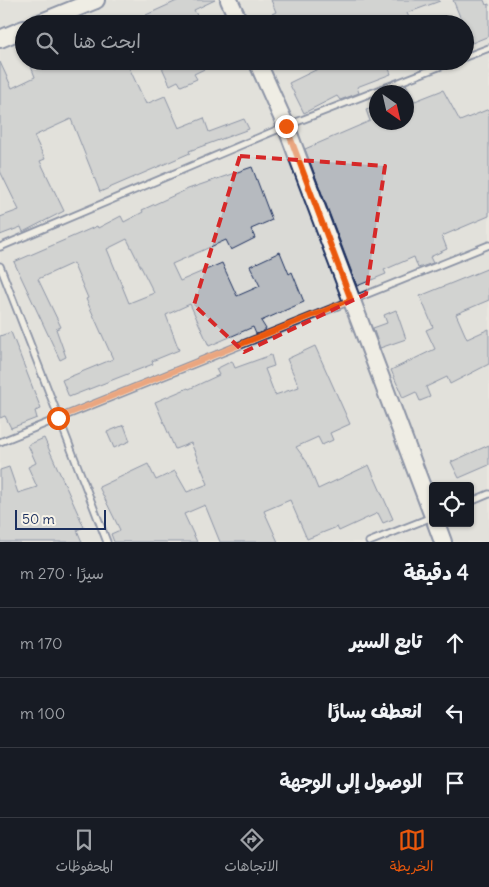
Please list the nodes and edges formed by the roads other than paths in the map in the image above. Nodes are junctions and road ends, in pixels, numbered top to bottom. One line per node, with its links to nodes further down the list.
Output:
1 (96, 0): 3 (street)
2 (229, 0): 4 (street)
3 (59, 15)
4 (236, 15)
5 (15, 33): 6 (street)
6 (0, 39)
7 (489, 48): 8 (lane)
8 (474, 54)
9 (261, 70): 11 (street)
10 (431, 70): 11 (lane)
11 (286, 126): 13 (lane); 15 (street)
12 (489, 245): 15 (lane)
13 (0, 247)
14 (0, 266): 16 (lane)
15 (351, 300): 16 (lane); 20 (street)
16 (58, 418): 17 (lane); 23 (lane)
17 (0, 442)
18 (489, 494): 19 (lane)
19 (474, 500)
20 (429, 505)
21 (429, 518): 24 (lane)
22 (437, 527): 25 (street)
23 (107, 542)
24 (369, 542)
25 (443, 542)

